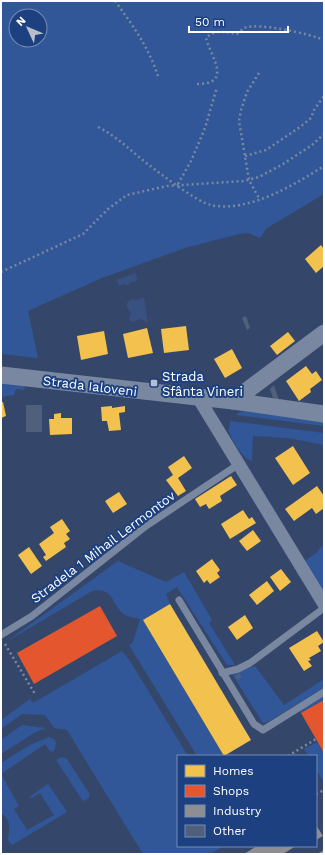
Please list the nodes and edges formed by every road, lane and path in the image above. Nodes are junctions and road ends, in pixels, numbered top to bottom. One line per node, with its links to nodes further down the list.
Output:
1 (115, 1): 4 (path)
2 (324, 40): 5 (path)
3 (259, 73): 10 (path)
4 (158, 76)
5 (197, 84)
6 (217, 87): 13 (path)
7 (324, 96): 10 (path)
8 (98, 127): 13 (path)
9 (324, 134): 12 (path)
10 (245, 156): 12 (path)
11 (324, 166): 14 (path)
12 (249, 180): 13 (path); 14 (path)
13 (178, 185): 14 (path); 15 (path)
14 (260, 200)
15 (1, 272)
16 (324, 333): 19 (street)
17 (1, 375): 18 (street, Strada Ialoveni)
18 (199, 399): 19 (street, Strada Ialoveni); 21 (street)
19 (233, 401): 20 (street, Strada Ialoveni)
20 (324, 414)
21 (239, 464): 23 (street); 25 (lane, Stradela 1 Mihail Lermontov)
22 (179, 600): 27 (lane)
23 (324, 604)
24 (324, 608): 27 (lane)
25 (1, 635)
26 (10, 641): 29 (path)
27 (222, 672): 28 (lane)
28 (324, 692)
29 (35, 694)
30 (316, 739): 31 (path)
31 (290, 755)

